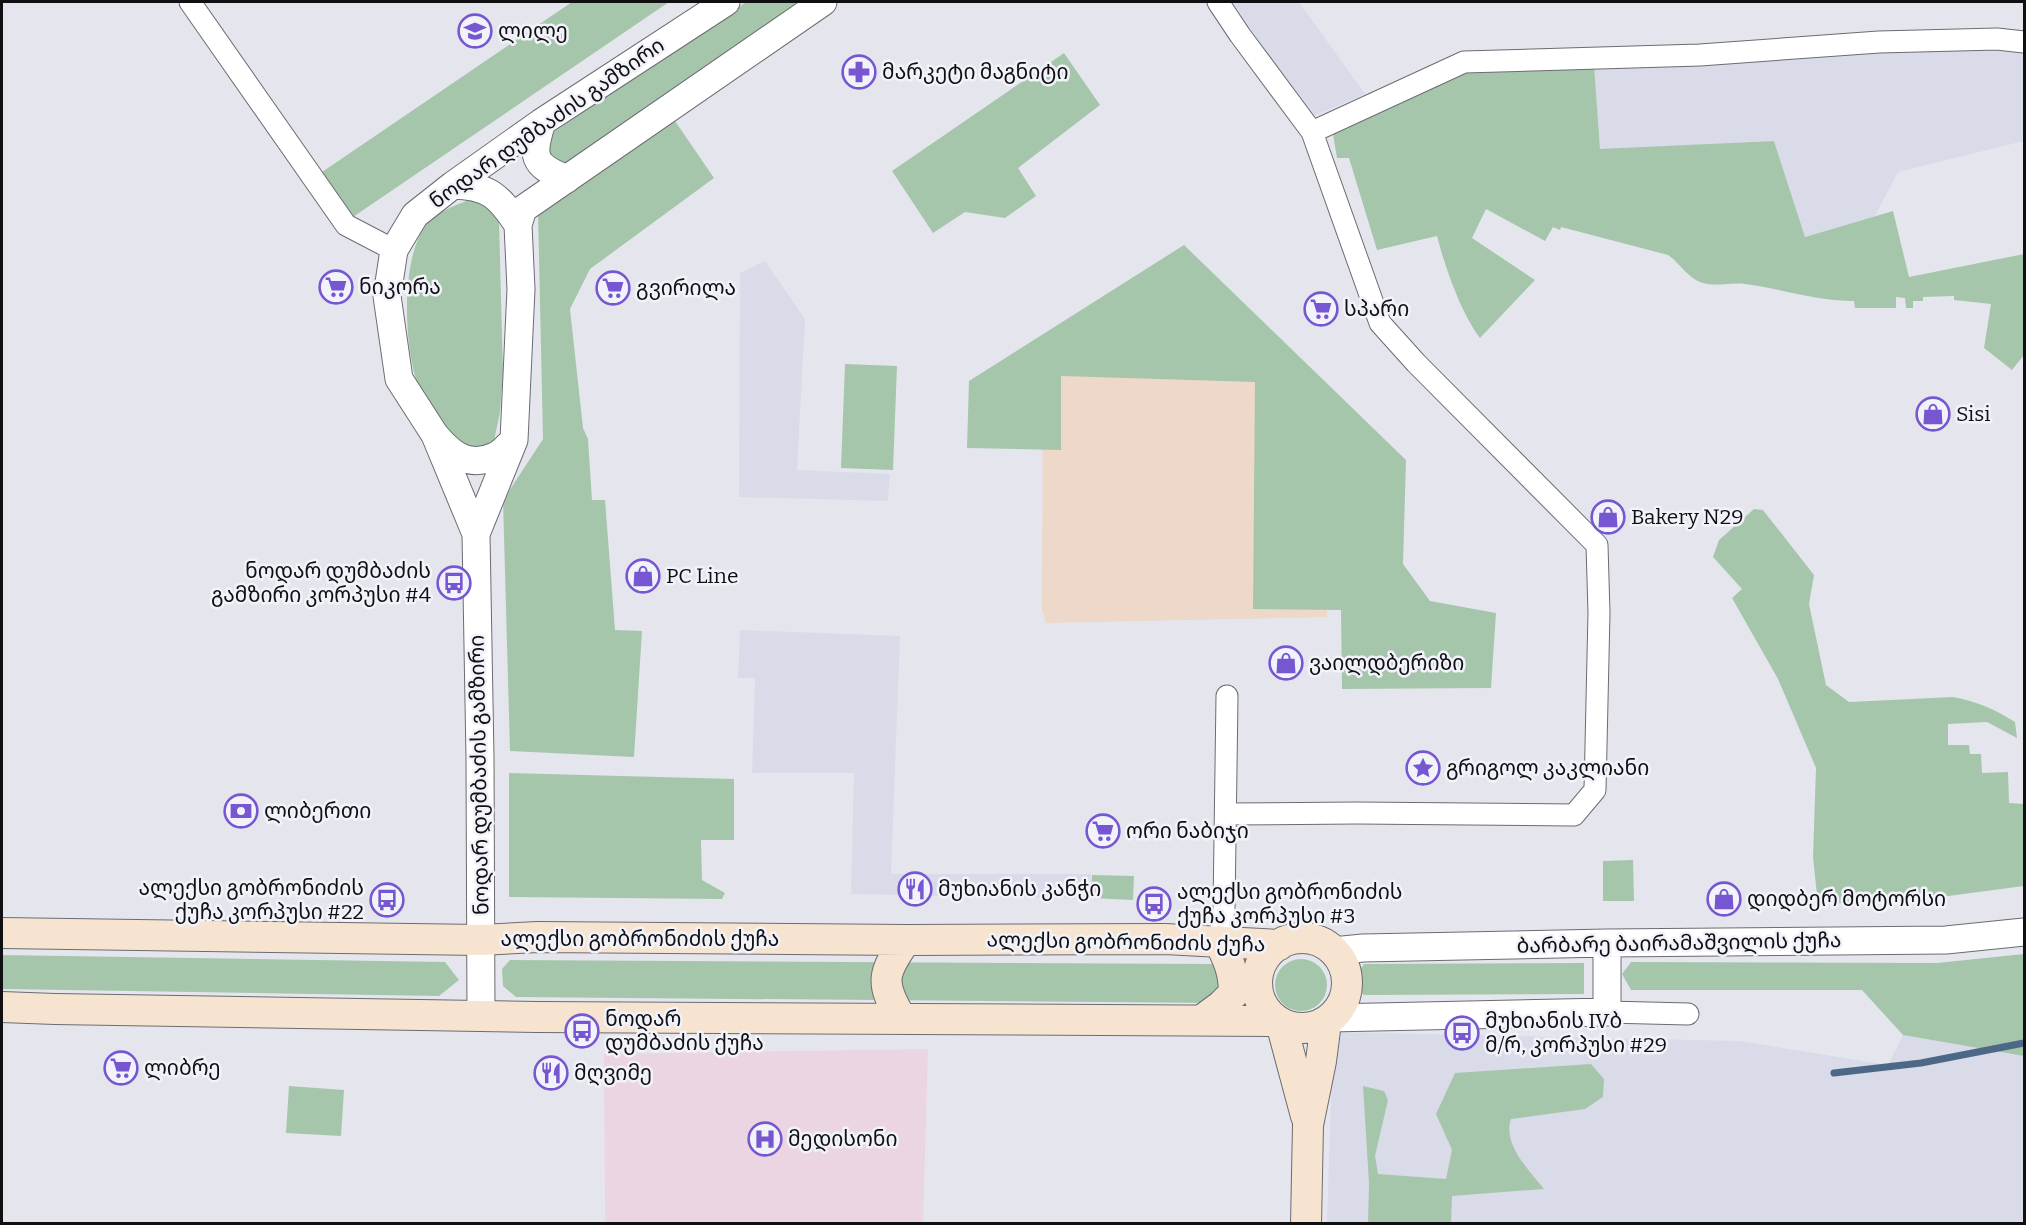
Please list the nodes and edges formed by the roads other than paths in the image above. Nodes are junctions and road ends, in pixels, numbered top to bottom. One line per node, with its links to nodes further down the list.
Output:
1 (190, 2): 11 (street)
2 (726, 2): 6 (street, ნოდარ დუმბაძის გამზირი)
3 (1218, 2): 7 (street)
4 (816, 4): 8 (street)
5 (2025, 42): 7 (street)
6 (542, 122): 8 (street); 9 (street, ნოდარ დუმბაძის გამზირი)
7 (1312, 132): 16 (street)
8 (567, 178): 10 (street)
9 (453, 185): 10 (street); 11 (street, ნოდარ დუმბაძის გამზირი)
10 (518, 225): 13 (street, ნოდარ დუმბაძის გამზირი)
11 (394, 250): 12 (street, ნოდარ დუმბაძის გამზირი)
12 (435, 435): 13 (street); 14 (street, ნოდარ დუმბაძის გამზირი)
13 (514, 440): 14 (street, ნოდარ დუმბაძის გამზირი)
14 (476, 534): 19 (street, ნოდარ დუმბაძის გამზირი)
15 (1227, 696): 16 (street)
16 (1226, 814): 21 (street)
17 (2025, 932): 22 (street, ბარბარე ბაირამაშვილის ქუჩა)
18 (2, 933): 19 (main road, ალექსი გობრონიძის ქუჩა)
19 (481, 940): 20 (main road, ალექსი გობრონიძის ქუჩა); 28 (street, ნოდარ დუმბაძის გამზირი)
20 (906, 940): 21 (main road, ალექსი გობრონიძის ქუჩა); 29 (main road)
21 (1219, 940): 23 (main road, ალექსი გობრონიძის ქუჩა); 30 (main road)
22 (1607, 943): 24 (street, ბარბარე ბაირამაშვილის ქუჩა); 26 (street)
23 (1279, 945): 24 (main road); 32 (main road)
24 (1333, 951): 31 (main road)
25 (2, 1007): 28 (main road)
26 (1607, 1012): 27 (street); 31 (street)
27 (1688, 1014)
28 (481, 1016): 29 (main road)
29 (901, 1018): 30 (main road)
30 (1202, 1020): 32 (main road)
31 (1328, 1020): 32 (main road); 33 (main road)
32 (1279, 1022): 33 (main road)
33 (1308, 1125): 34 (main road)
34 (1306, 1224)

